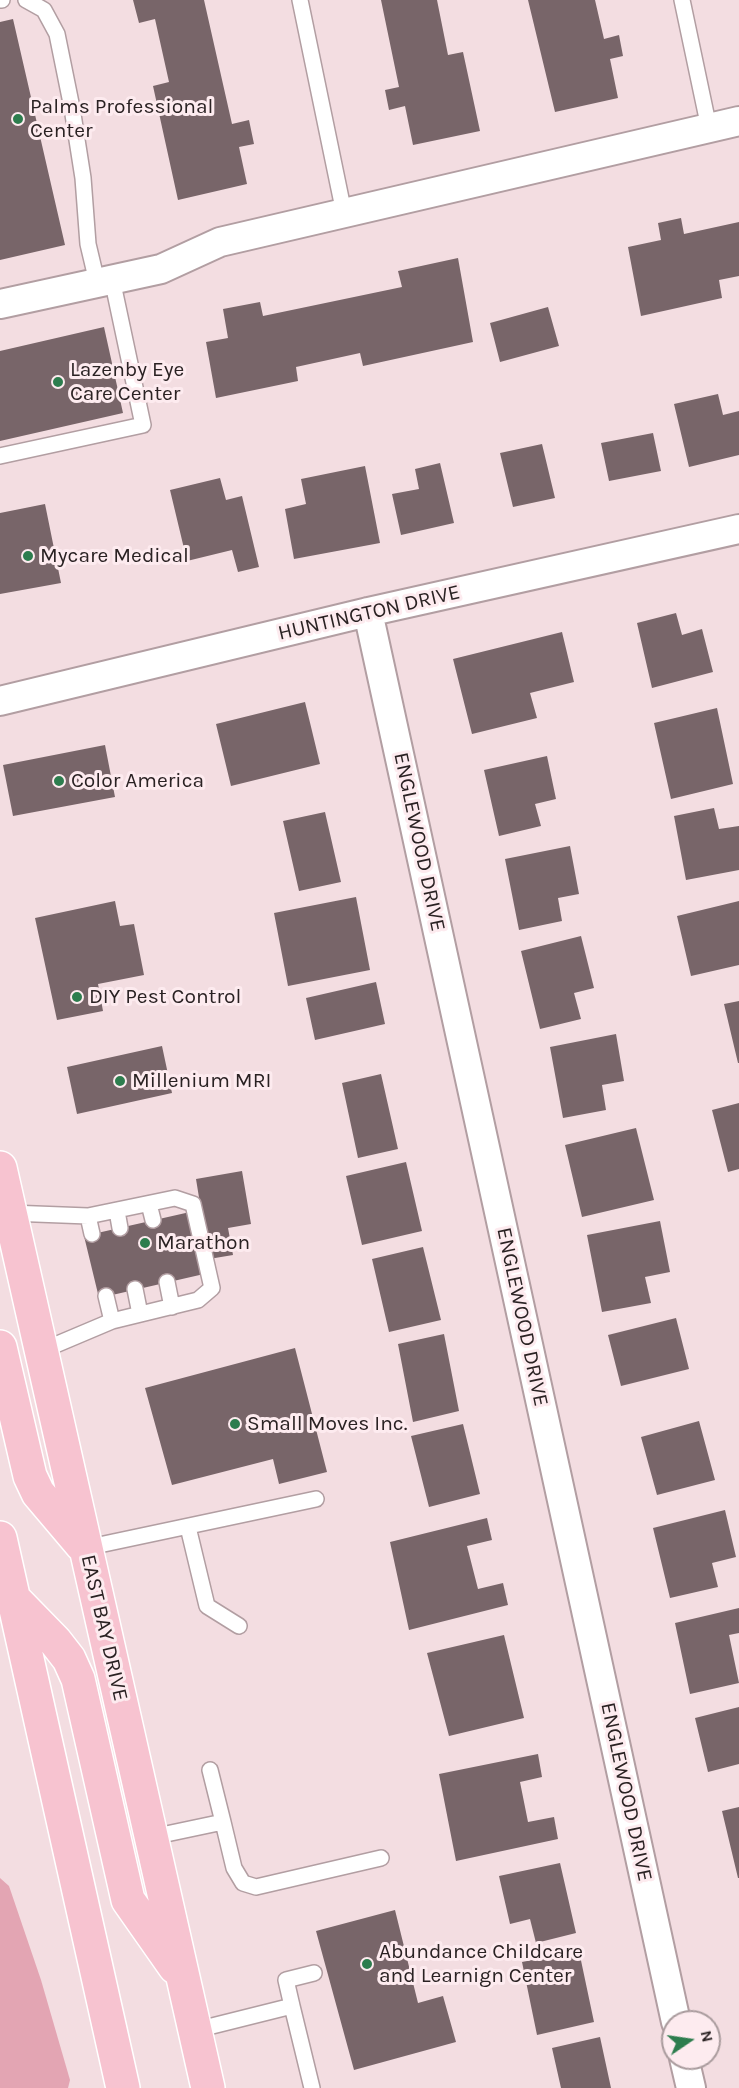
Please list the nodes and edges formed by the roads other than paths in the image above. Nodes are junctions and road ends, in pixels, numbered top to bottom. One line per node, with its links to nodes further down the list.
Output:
1 (26, 0): 7 (lane)
2 (300, 0): 6 (lane)
3 (682, 0): 5 (lane)
4 (739, 121): 5 (street)
5 (709, 128): 6 (street)
6 (344, 213): 7 (street)
7 (105, 281): 8 (street); 9 (lane)
8 (0, 304)
9 (0, 456)
10 (739, 529): 11 (street, HUNTINGTON DRIVE)
11 (368, 612): 12 (street, HUNTINGTON DRIVE); 42 (street, ENGLEWOOD DRIVE)
12 (0, 701)
13 (0, 1168): 16 (main road, EAST BAY DRIVE)
14 (149, 1204): 15 (lane); 18 (lane); 24 (lane)
15 (117, 1211): 17 (lane); 19 (lane)
16 (10, 1214): 17 (lane); 28 (main road, EAST BAY DRIVE)
17 (88, 1216): 20 (lane)
18 (153, 1220)
19 (120, 1228)
20 (92, 1234)
21 (167, 1282): 24 (lane)
22 (135, 1289): 25 (lane)
23 (106, 1296): 26 (lane)
24 (172, 1307): 25 (lane)
25 (140, 1314): 26 (lane)
26 (112, 1321): 28 (lane)
27 (0, 1347): 32 (main road)
28 (40, 1351): 32 (main road, EAST BAY DRIVE)
29 (316, 1499): 30 (lane)
30 (188, 1527): 32 (lane); 34 (lane)
31 (0, 1538): 33 (main road)
32 (85, 1548): 37 (main road, EAST BAY DRIVE)
33 (14, 1599): 40 (main road); 45 (main road)
34 (239, 1626)
35 (210, 1770): 36 (lane)
36 (222, 1822): 37 (lane); 38 (lane)
37 (152, 1837): 40 (main road, EAST BAY DRIVE)
38 (381, 1858)
39 (314, 1973): 41 (lane)
40 (185, 1981): 43 (main road, EAST BAY DRIVE)
41 (292, 2006): 43 (lane); 47 (lane)
42 (673, 2010)
43 (196, 2030): 46 (main road, EAST BAY DRIVE)
44 (687, 2070): 48 (street)
45 (123, 2088)
46 (208, 2088)
47 (312, 2088)
48 (691, 2088)

